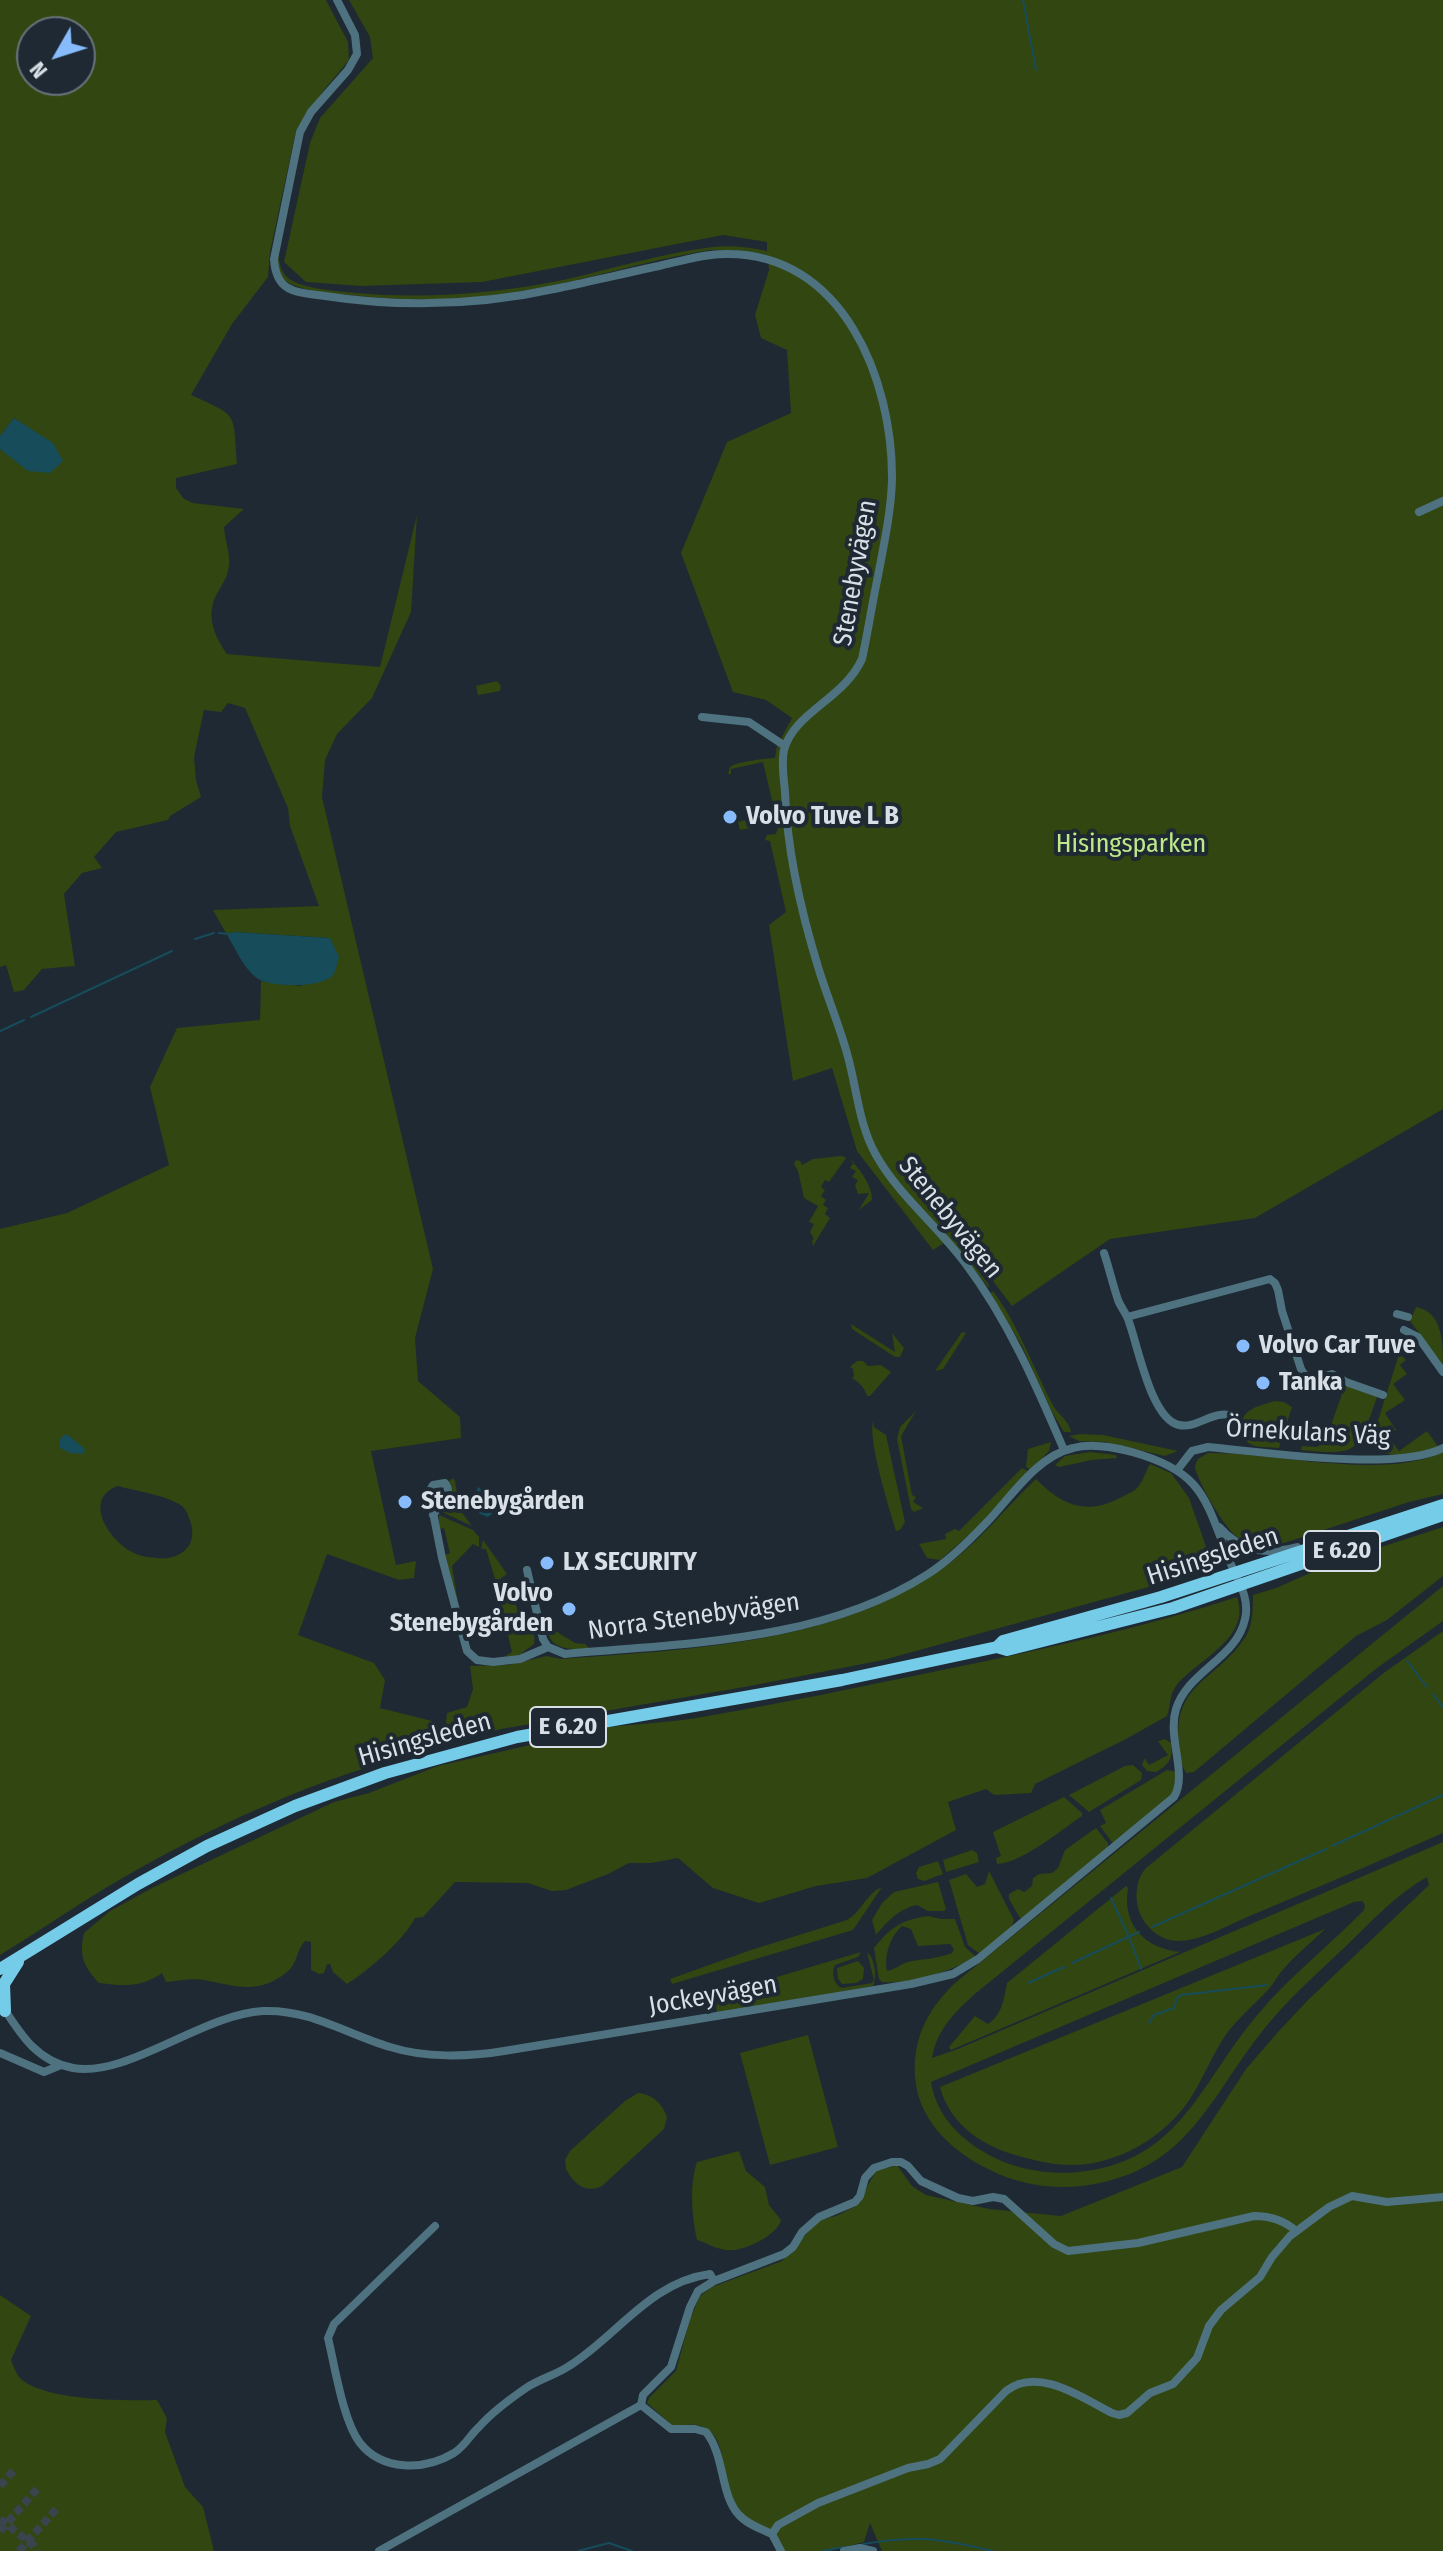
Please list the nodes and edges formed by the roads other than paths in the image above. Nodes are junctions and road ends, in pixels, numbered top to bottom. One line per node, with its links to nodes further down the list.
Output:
1 (337, 0): 5 (street, Stenebyvägen)
2 (1443, 501): 3 (street)
3 (1419, 512)
4 (702, 717): 5 (street)
5 (785, 746): 15 (street, Stenebyvägen)
6 (1104, 1253): 8 (street, Örnekulans Väg)
7 (1397, 1314): 9 (street)
8 (1127, 1317): 12 (street); 13 (street, Örnekulans Väg)
9 (1408, 1317)
10 (1404, 1330): 11 (street)
11 (1443, 1372)
12 (1383, 1395)
13 (1233, 1416)
14 (1443, 1448): 16 (street, Örnekulans Väg)
15 (1064, 1450): 16 (street); 24 (street, Norra Stenebyvägen)
16 (1178, 1469): 20 (street)
17 (1443, 1505): 21 (highway, Hisingsleden / E 6.20)
18 (433, 1515): 24 (street, Norra Stenebyvägen)
19 (1443, 1515): 23 (highway, Hisingsleden / E 6.20)
20 (1216, 1524): 21 (street); 23 (street)
21 (1335, 1540): 23 (highway, Hisingsleden / E 6.20)
22 (527, 1570): 24 (street)
23 (1238, 1579): 25 (highway, Hisingsleden / E 6.20); 29 (street, Jockeyvägen)
24 (548, 1647)
25 (22, 1956): 26 (highway, Hisingsleden / E 6.20); 27 (highway)
26 (0, 1969)
27 (2, 2007): 29 (street)
28 (0, 2053): 29 (street, Jockeyvägen)
29 (61, 2065)
30 (1443, 2197): 32 (street)
31 (435, 2226): 33 (street)
32 (1296, 2231): 33 (street); 35 (street)
33 (714, 2281): 34 (street)
34 (641, 2405): 35 (street); 36 (street)
35 (772, 2534): 37 (street)
36 (379, 2551)
37 (781, 2551)
38 (844, 2551): 39 (street)
39 (873, 2551)

